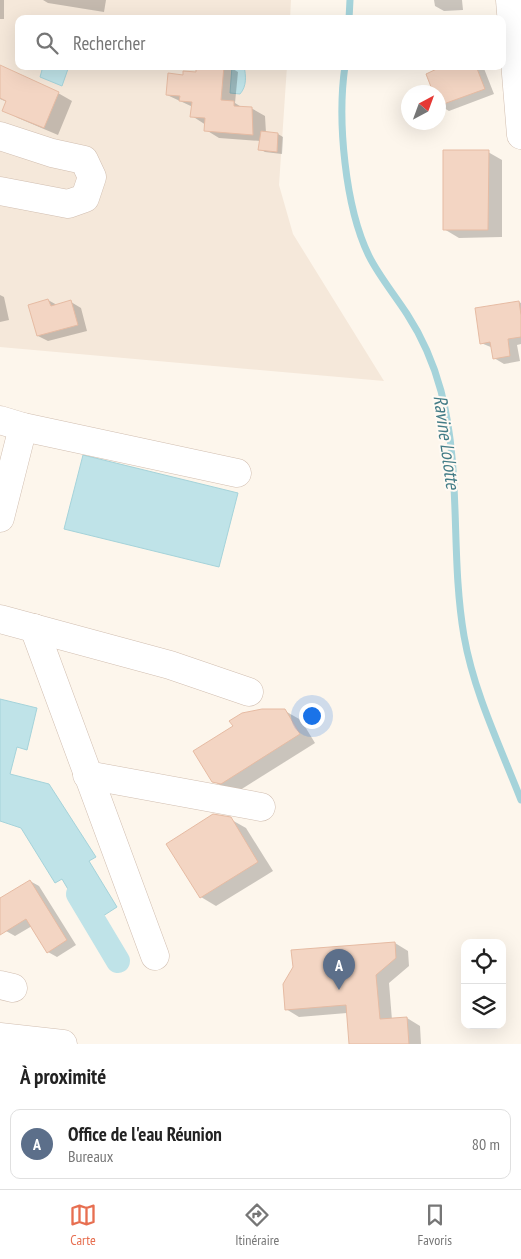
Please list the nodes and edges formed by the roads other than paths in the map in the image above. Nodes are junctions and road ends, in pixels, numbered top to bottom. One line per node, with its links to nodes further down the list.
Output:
1 (510, 0): 2 (street)
2 (521, 134)
3 (0, 136): 4 (street)
4 (0, 191)
5 (12, 424): 6 (street); 7 (street)
6 (237, 473)
7 (0, 518)
8 (0, 619): 9 (street)
9 (34, 628): 10 (street); 11 (street)
10 (249, 692)
11 (87, 775): 12 (street); 13 (street)
12 (261, 807)
13 (155, 956)
14 (0, 1037): 15 (street)
15 (63, 1044)

